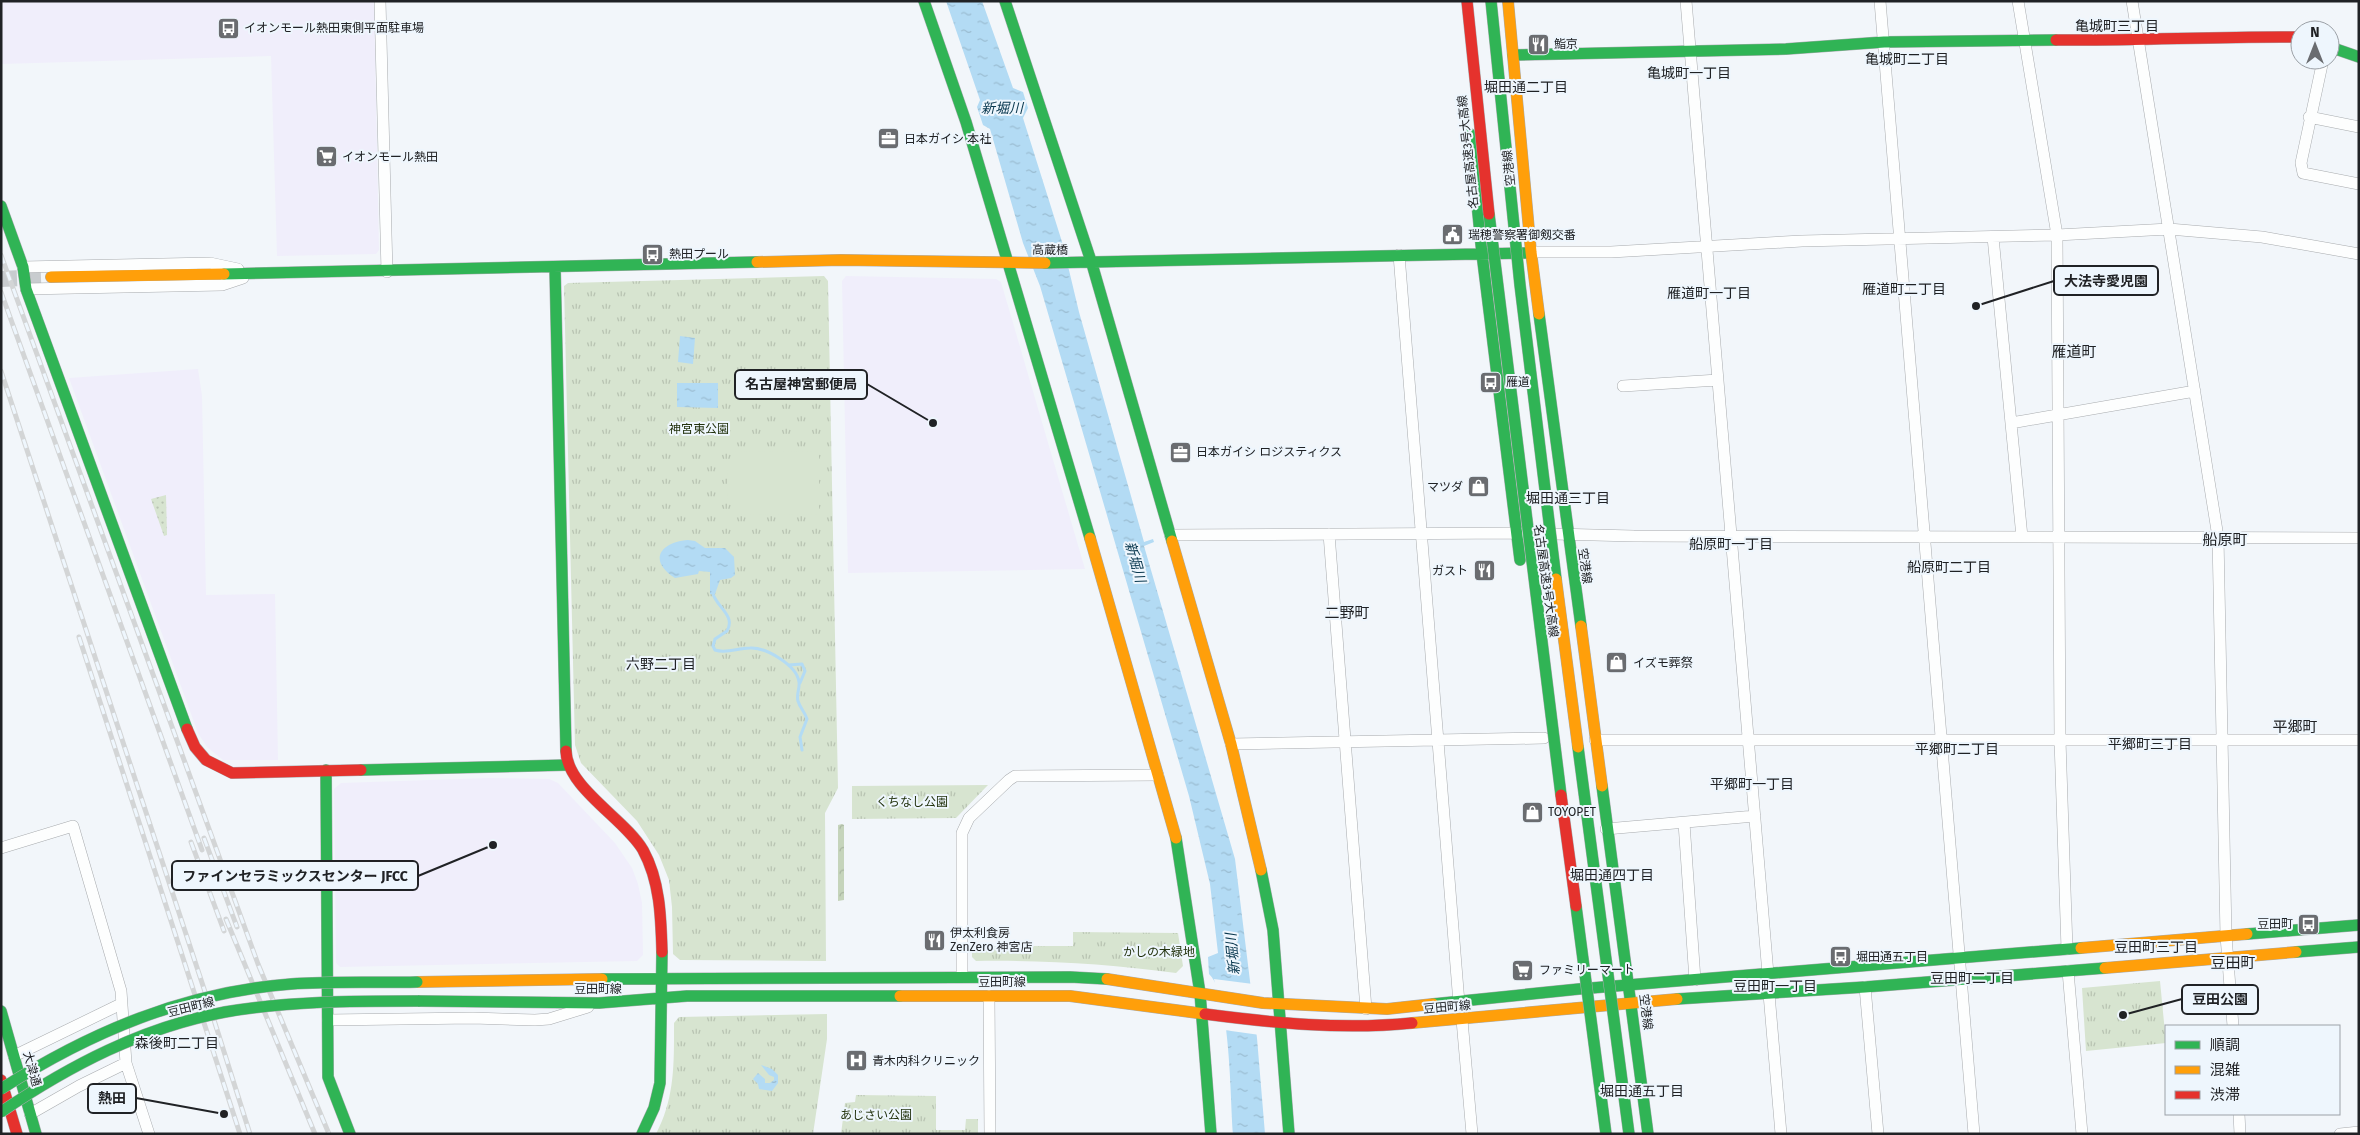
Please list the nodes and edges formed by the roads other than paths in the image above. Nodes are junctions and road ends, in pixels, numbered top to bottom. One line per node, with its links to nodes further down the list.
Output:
1 (380, 1): 39 (street)
2 (924, 1): 35 (main road)
3 (1005, 1): 36 (main road)
4 (1458, 1): 32 (main road)
5 (1467, 1): 128 (main road, 名古屋高速3号大高線, bridge)
6 (1482, 1): 48 (main road, bridge)
7 (1491, 1): 48 (main road, 名古屋高速3号大高線, bridge)
8 (1508, 1): 19 (main road, 空港線)
9 (1686, 1): 18 (street)
10 (1880, 1): 16 (street)
11 (2018, 1): 14 (street)
12 (2132, 1): 15 (street)
13 (2290, 37): 15 (main road)
14 (2024, 39): 15 (main road); 16 (main road); 27 (street)
15 (2138, 41): 26 (street)
16 (1884, 42): 18 (main road); 29 (street)
17 (2340, 50): 20 (main road)
18 (1690, 51): 19 (main road); 30 (street)
19 (1513, 55): 31 (main road, 空港線)
20 (2359, 57)
21 (2321, 70): 22 (street)
22 (2309, 117): 23 (street); 24 (street)
23 (2359, 127)
24 (2359, 184)
25 (1, 206): 37 (main road)
26 (2168, 229): 27 (street); 33 (street); 45 (street)
27 (2057, 235): 28 (street); 46 (street)
28 (1993, 237): 29 (street); 47 (street)
29 (1900, 240): 30 (street); 55 (street)
30 (1707, 247): 31 (street); 43 (street)
31 (1531, 252): 32 (main road, 高蔵橋); 53 (main road, 空港線)
32 (1482, 254): 34 (main road, 高蔵橋); 49 (main road)
33 (2359, 254)
34 (1399, 255): 36 (main road, 高蔵橋); 51 (street)
35 (1014, 263): 36 (main road, 高蔵橋); 38 (main road, 高蔵橋); 72 (main road)
36 (1092, 264): 52 (main road)
37 (23, 267): 40 (street); 42 (main road)
38 (555, 267): 39 (main road, 高蔵橋); 70 (main road)
39 (387, 272): 40 (main road, 高蔵橋)
40 (259, 274): 41 (main road, 高蔵橋); 42 (street)
41 (51, 277)
42 (26, 289): 71 (main road)
43 (1718, 380): 44 (street); 54 (street)
44 (1623, 386)
45 (2195, 391): 46 (street); 58 (street)
46 (2058, 415): 47 (street); 57 (street)
47 (2011, 423): 56 (street)
48 (1545, 491): 130 (main road, 名古屋高速3号大高線, bridge)
49 (1516, 533): 51 (street); 53 (street); 60 (main road)
50 (1329, 534): 51 (street); 52 (street); 67 (street)
51 (1422, 534): 68 (street)
52 (1170, 535): 69 (main road)
53 (1567, 535): 54 (street); 61 (main road, 空港線)
54 (1732, 536): 55 (street); 62 (street)
55 (1925, 537): 56 (street); 63 (street)
56 (2022, 537): 57 (street)
57 (2058, 537): 58 (street); 64 (street)
58 (2218, 538): 59 (street); 65 (street)
59 (2359, 538)
60 (1544, 738): 68 (street); 92 (main road)
61 (1594, 740): 62 (street); 76 (main road, 空港線)
62 (1750, 740): 63 (street); 73 (street)
63 (1941, 740): 64 (street); 83 (street)
64 (2060, 740): 65 (street); 81 (street)
65 (2222, 740): 66 (street); 79 (street)
66 (2359, 740)
67 (1346, 741): 68 (street); 69 (street); 103 (street)
68 (1439, 741): 98 (street)
69 (1231, 744): 100 (main road)
70 (568, 766): 71 (main road); 87 (main road)
71 (326, 770): 106 (main road)
72 (1158, 775): 86 (street); 93 (main road)
73 (1755, 816): 74 (street); 85 (street)
74 (1684, 824): 76 (street); 89 (street)
75 (1572, 825): 129 (main road)
76 (1606, 829): 90 (main road, 空港線)
77 (1, 848): 99 (street)
78 (2359, 925): 79 (main road, 豆田町線)
79 (2226, 936): 81 (main road, 豆田町線); 82 (street)
80 (2359, 946): 82 (main road, 豆田町線)
81 (2068, 949): 83 (main road, 豆田町線)
82 (2228, 957): 84 (main road, 豆田町線); 109 (street)
83 (1959, 958): 85 (main road, 豆田町線); 88 (street)
84 (2068, 971): 88 (main road, 豆田町線); 135 (street)
85 (1768, 974): 89 (main road, 豆田町線)
86 (962, 977): 87 (main road, 豆田町線); 93 (main road, 豆田町線)
87 (660, 978): 96 (main road); 113 (main road, 豆田町線, bridge)
88 (1961, 979): 91 (main road, 豆田町線); 134 (street)
89 (1695, 980): 90 (main road, 豆田町線)
90 (1628, 985): 92 (main road, 豆田町線); 101 (main road, 空港線)
91 (1865, 987): 94 (main road, 豆田町線); 133 (street)
92 (1580, 989): 98 (main road, 豆田町線); 102 (main road)
93 (1200, 994): 100 (main road, 豆田町線); 105 (main road)
94 (1769, 994): 101 (main road, 豆田町線); 132 (street)
95 (989, 996): 96 (main road, 豆田町線); 105 (main road, 豆田町線); 123 (street)
96 (660, 999): 97 (main road, 豆田町線); 122 (main road)
97 (599, 1003): 106 (street); 114 (main road, 豆田町線, bridge)
98 (1459, 1003): 103 (main road, 豆田町線)
99 (121, 1004): 110 (street); 111 (street)
100 (1279, 1004): 103 (main road, 豆田町線); 108 (main road)
101 (1631, 1004): 102 (main road, 豆田町線); 131 (main road, 空港線)
102 (1583, 1008): 107 (main road, 豆田町線); 127 (main road)
103 (1366, 1009)
104 (1, 1011): 110 (main road, 大津通)
105 (1202, 1012): 108 (main road, 豆田町線); 124 (main road)
106 (328, 1020): 121 (main road)
107 (1462, 1020): 108 (main road, 豆田町線); 126 (street)
108 (1281, 1024): 125 (main road)
109 (2233, 1025)
110 (14, 1056): 115 (main road, 大津通)
111 (126, 1063): 115 (street); 120 (street)
112 (1, 1080): 118 (main road)
113 (1, 1089)
114 (1, 1112)
115 (30, 1114): 119 (main road, 大津通)
116 (2239, 1115): 136 (street)
117 (2359, 1132): 137 (street)
118 (17, 1134)
119 (36, 1134)
120 (149, 1134)
121 (350, 1134)
122 (642, 1134)
123 (990, 1134)
124 (1211, 1134)
125 (1289, 1134)
126 (1472, 1134)
127 (1597, 1134)
128 (1606, 1134)
129 (1619, 1134)
130 (1629, 1134)
131 (1648, 1134)
132 (1781, 1134)
133 (1878, 1134)
134 (1974, 1134)
135 (2082, 1134)
136 (2240, 1134)
137 (2340, 1134)

